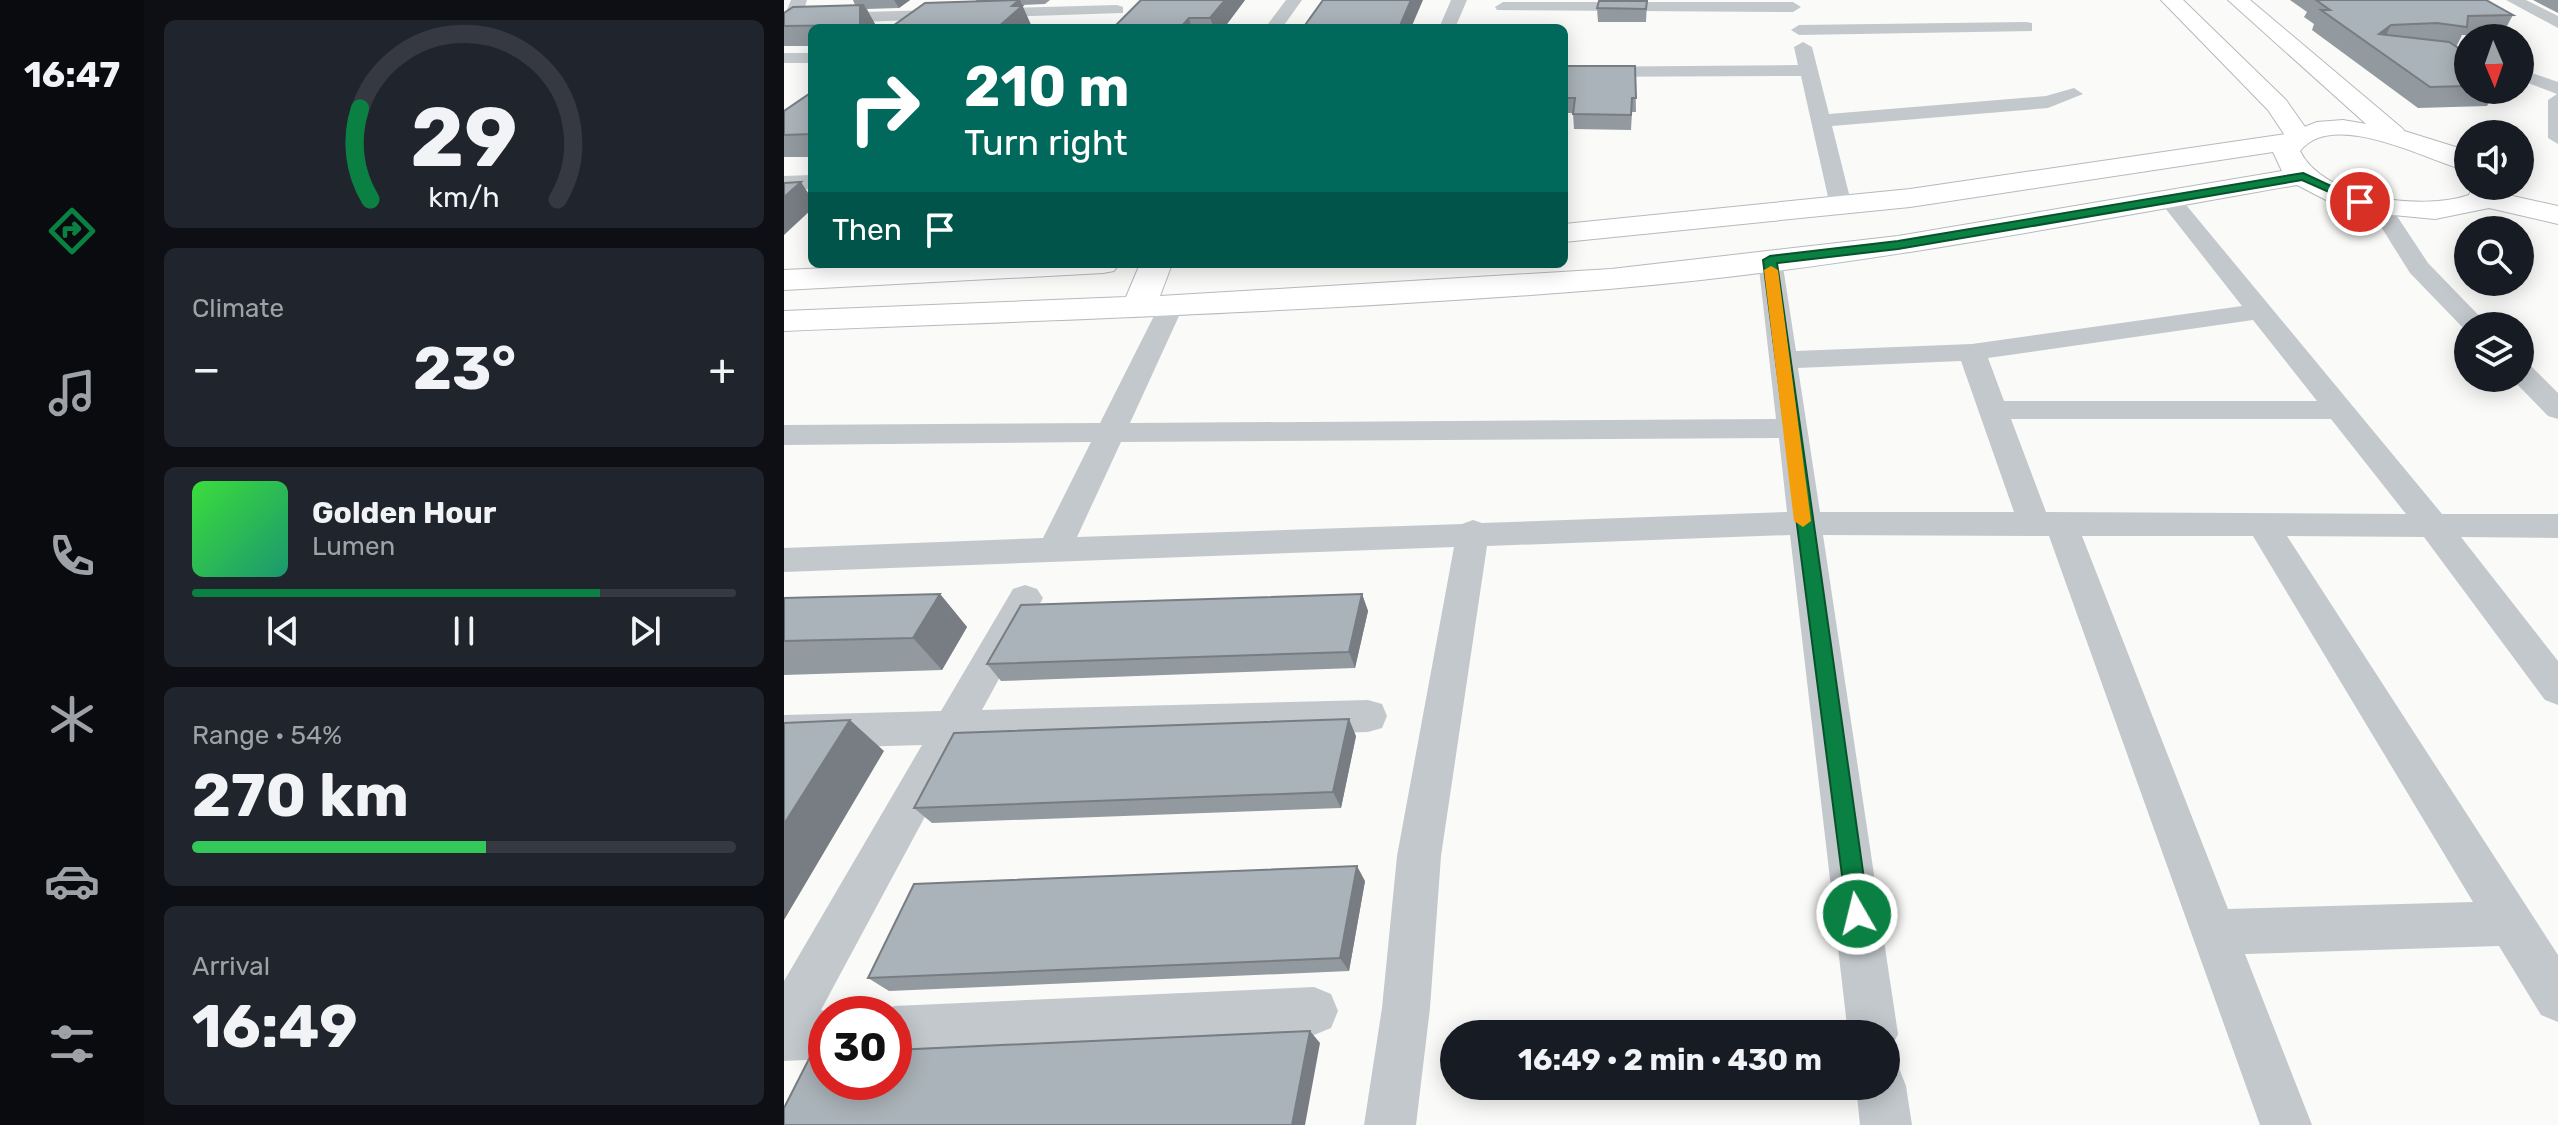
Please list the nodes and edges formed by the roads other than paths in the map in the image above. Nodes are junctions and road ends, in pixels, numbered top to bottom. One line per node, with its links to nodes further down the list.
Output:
1 (799, 0): 13 (street)
2 (964, 0): 12 (street)
3 (1294, 0): 16 (street)
4 (1459, 0): 17 (street)
5 (2171, 0): 30 (main road)
6 (2238, 0): 28 (main road)
7 (2500, 0): 8 (street)
8 (2515, 0): 14 (street)
9 (1793, 4): 10 (street); 19 (street)
10 (1503, 7)
11 (1117, 10): 12 (street)
12 (944, 13): 13 (street); 15 (street)
13 (788, 22)
14 (2558, 23)
15 (929, 24)
16 (1276, 24)
17 (1449, 24)
18 (2026, 27): 19 (street)
19 (1799, 30): 22 (street)
20 (784, 58): 21 (street)
21 (808, 58)
22 (1809, 70): 23 (street); 27 (street)
23 (1568, 72)
24 (2534, 84): 26 (street)
25 (2074, 94): 27 (street)
26 (2558, 101): 29 (street)
27 (1821, 121): 40 (street)
28 (2394, 135): 30 (main road); 31 (main road)
29 (2558, 138)
30 (2296, 139): 32 (main road); 40 (main road)
31 (2454, 156)
32 (2303, 176): 37 (main road); 41 (main road)
33 (808, 182): 34 (street)
34 (784, 183)
35 (2534, 190): 36 (main road)
36 (2558, 196)
37 (2169, 199): 44 (main road); 50 (street)
38 (2478, 200): 41 (main road)
39 (2510, 200): 42 (main road)
40 (1841, 206): 43 (main road)
41 (2379, 206): 51 (street)
42 (2558, 215)
43 (1568, 233)
44 (1770, 260): 48 (main road); 54 (street)
45 (1023, 268): 47 (main road)
46 (1154, 268): 49 (main road)
47 (784, 280)
48 (1171, 305): 49 (main road); 60 (street)
49 (1139, 307): 52 (main road)
50 (2258, 311): 53 (street); 57 (street)
51 (2462, 312)
52 (784, 321)
53 (1972, 352): 54 (street); 56 (street)
54 (1782, 360): 59 (street)
55 (2534, 385): 58 (street)
56 (1993, 410): 57 (street); 63 (street)
57 (2339, 410): 65 (street)
58 (2558, 410)
59 (1790, 428): 60 (street); 62 (street)
60 (1107, 433): 61 (street); 68 (street)
61 (784, 435)
62 (1803, 523): 63 (street); 67 (street); 80 (street)
63 (2048, 524): 64 (street); 77 (street)
64 (2263, 525): 65 (street); 76 (street)
65 (2433, 525): 66 (street); 71 (street)
66 (2558, 526)
67 (1473, 532): 68 (street); 86 (street)
68 (1054, 551): 69 (street)
69 (784, 560)
70 (1025, 598): 73 (street)
71 (2558, 689)
72 (1368, 716): 73 (street)
73 (949, 727): 74 (street); 81 (street)
74 (797, 732): 75 (street)
75 (784, 769)
76 (2511, 923): 77 (street); 78 (street)
77 (2214, 932): 88 (street)
78 (2558, 998)
79 (1314, 1011): 82 (street)
80 (1871, 1020)
81 (784, 1028)
82 (912, 1030)
83 (808, 1035): 84 (street)
84 (784, 1036)
85 (1883, 1100): 87 (street)
86 (1390, 1125)
87 (1886, 1125)
88 (2286, 1125)

